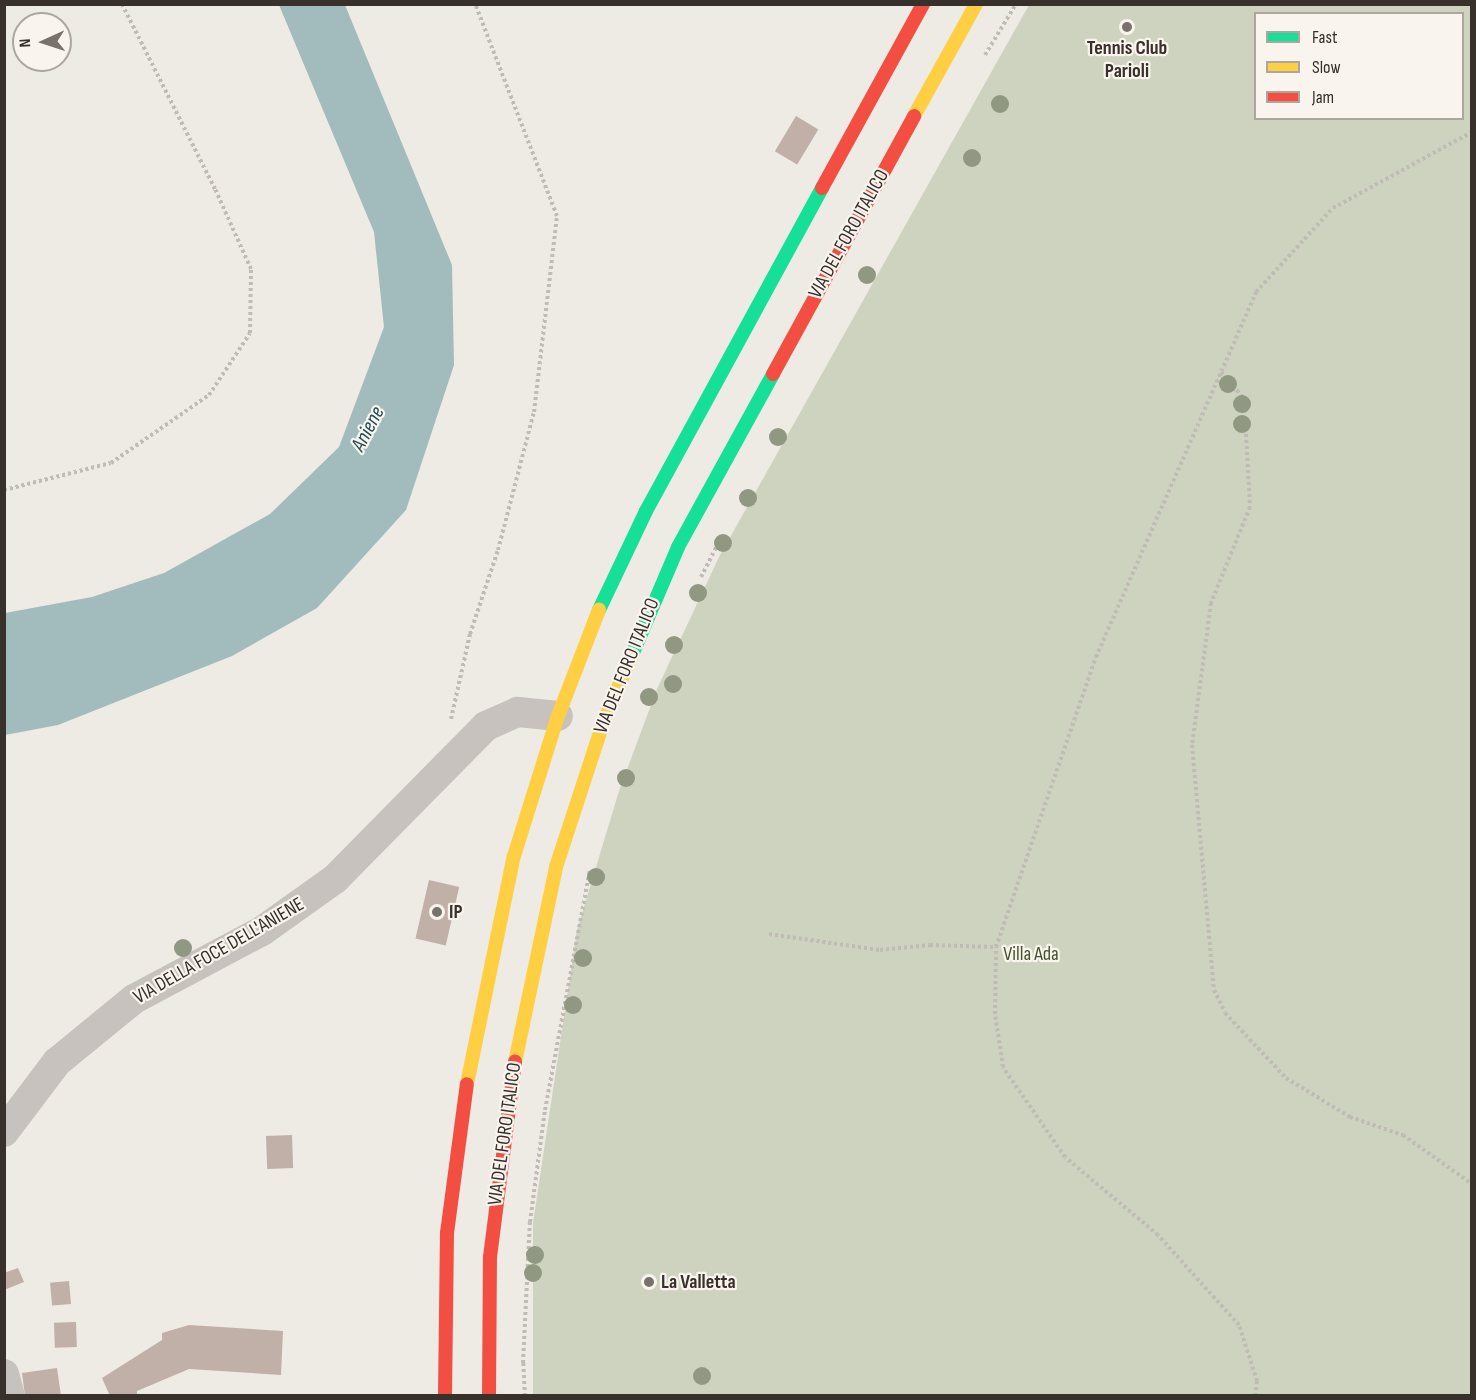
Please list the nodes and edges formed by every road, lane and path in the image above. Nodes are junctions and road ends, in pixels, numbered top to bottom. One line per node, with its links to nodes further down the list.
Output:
1 (122, 4): 9 (path)
2 (475, 4): 13 (path)
3 (923, 4): 12 (highway)
4 (976, 4): 22 (highway, VIA DEL FORO ITALICO)
5 (1016, 4): 6 (path)
6 (982, 60)
7 (1472, 132): 8 (path)
8 (1221, 372): 16 (path); 18 (path)
9 (4, 490)
10 (723, 532): 11 (path)
11 (697, 585)
12 (558, 716): 13 (street, VIA DELLA FOCE DELL'ANIENE); 21 (highway)
13 (469, 744): 17 (street, VIA DELLA FOCE DELL'ANIENE)
14 (591, 865): 23 (path)
15 (769, 934): 16 (path)
16 (996, 947): 24 (path)
17 (4, 1132)
18 (1472, 1184)
19 (4, 1374): 20 (street)
20 (10, 1395)
21 (445, 1395)
22 (489, 1395)
23 (525, 1395)
24 (1255, 1395)

